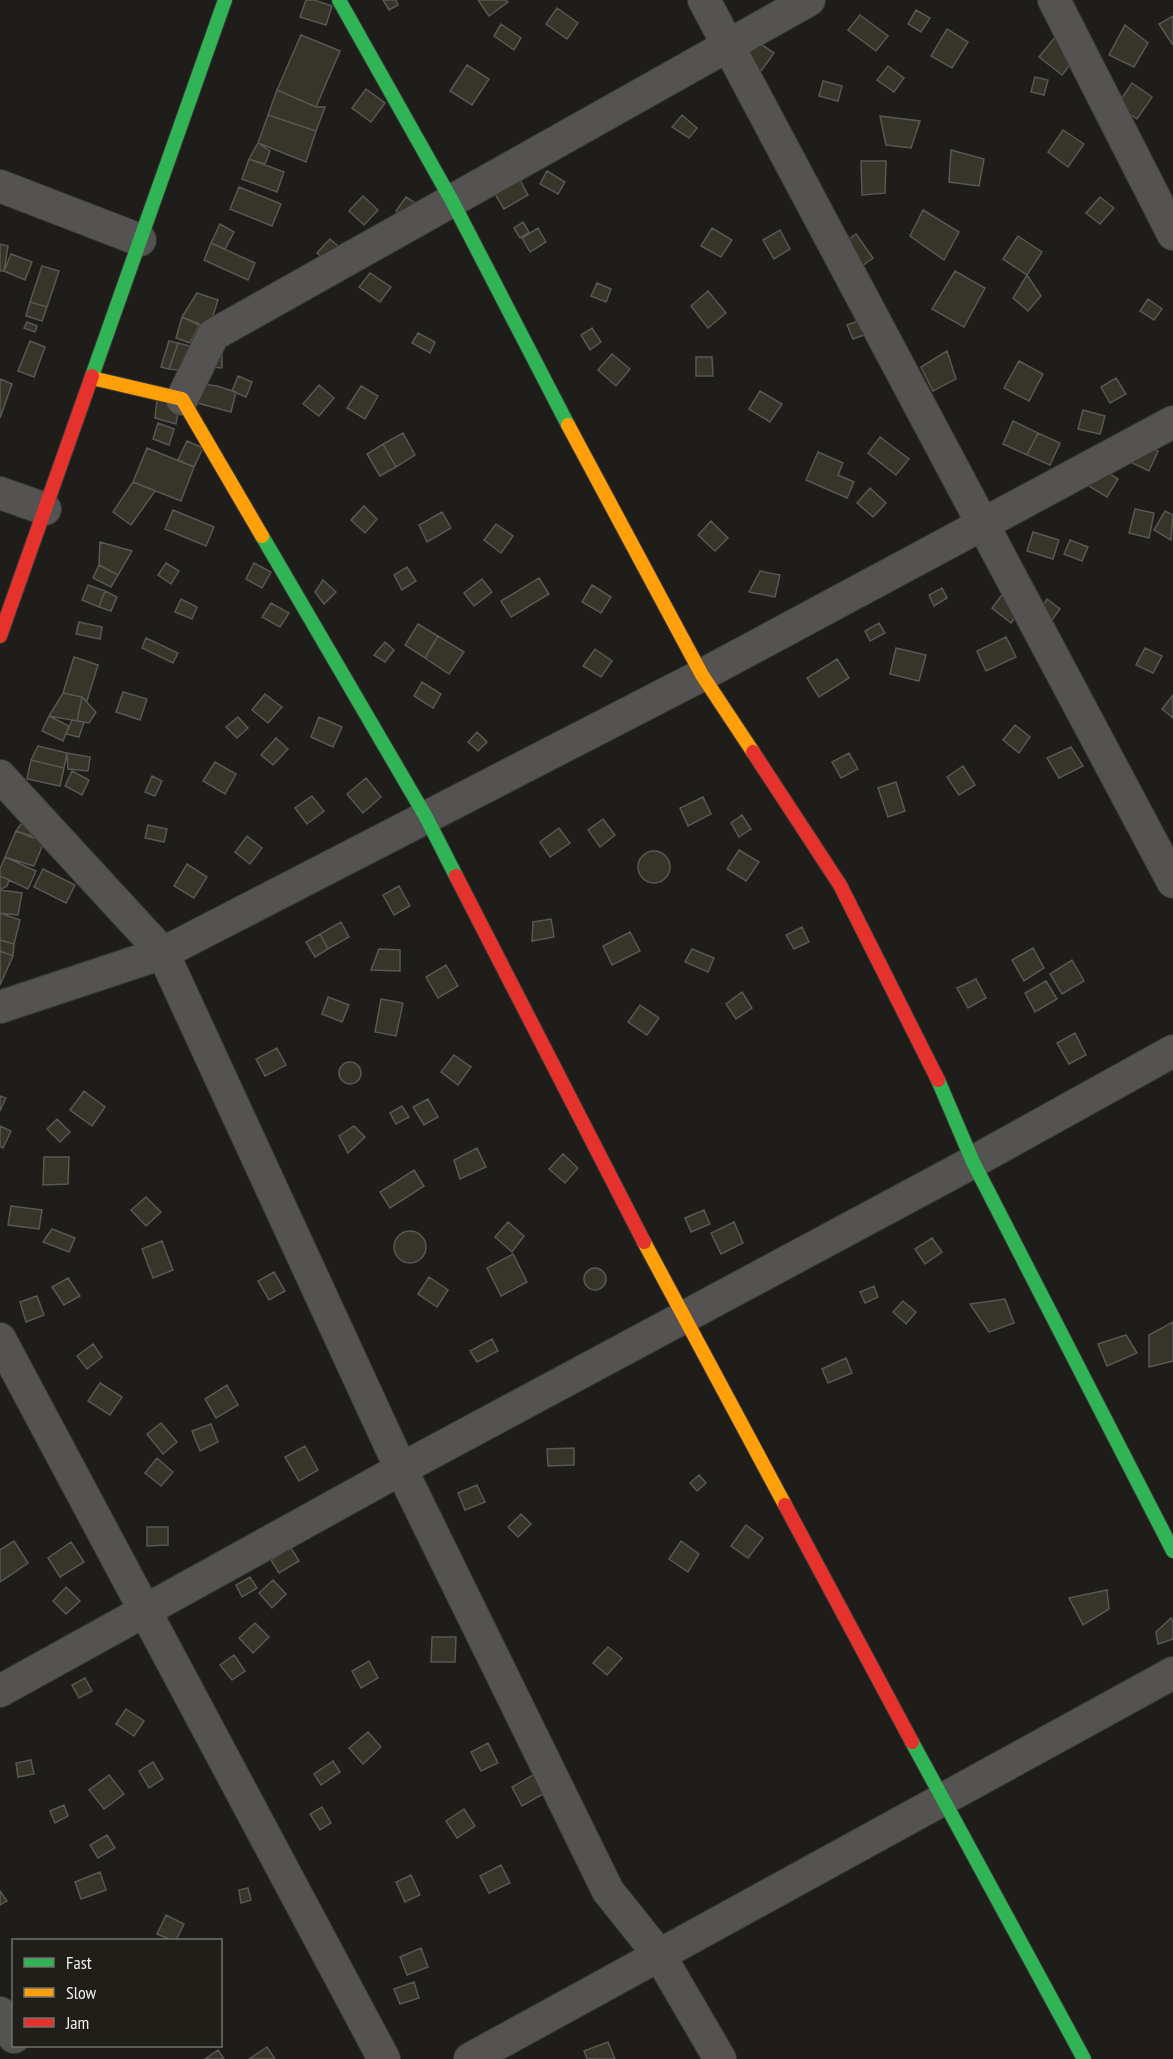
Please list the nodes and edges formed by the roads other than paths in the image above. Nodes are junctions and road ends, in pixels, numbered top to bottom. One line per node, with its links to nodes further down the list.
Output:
1 (225, 0): 10 (street)
2 (339, 0): 8 (street)
3 (704, 0): 6 (street)
4 (809, 0): 6 (street)
5 (1054, 0): 9 (street)
6 (729, 45): 8 (street); 16 (street)
7 (0, 186): 10 (street)
8 (452, 201): 12 (street); 18 (street)
9 (1173, 234)
10 (140, 240): 11 (street)
11 (92, 378): 12 (street); 15 (street)
12 (182, 399): 20 (street)
13 (1173, 422): 16 (street)
14 (0, 493): 15 (street)
15 (45, 509): 17 (street)
16 (982, 525): 18 (street); 21 (street)
17 (0, 636)
18 (702, 675): 20 (street); 25 (street)
19 (0, 776): 22 (street)
20 (426, 817): 22 (street); 26 (street)
21 (1173, 882)
22 (163, 952): 23 (street); 28 (street)
23 (0, 1007)
24 (1173, 1051): 25 (street)
25 (973, 1162): 26 (street); 29 (street)
26 (683, 1317): 28 (street); 33 (street)
27 (0, 1339): 30 (street)
28 (401, 1469): 30 (street); 34 (street)
29 (1173, 1551)
30 (145, 1610): 32 (street); 37 (street)
31 (1173, 1673): 33 (street)
32 (0, 1691)
33 (944, 1799): 34 (street); 40 (street)
34 (660, 1956): 38 (street); 39 (street)
35 (0, 2013): 36 (street)
36 (12, 2034)
37 (384, 2059)
38 (470, 2059)
39 (720, 2059)
40 (1084, 2059)

